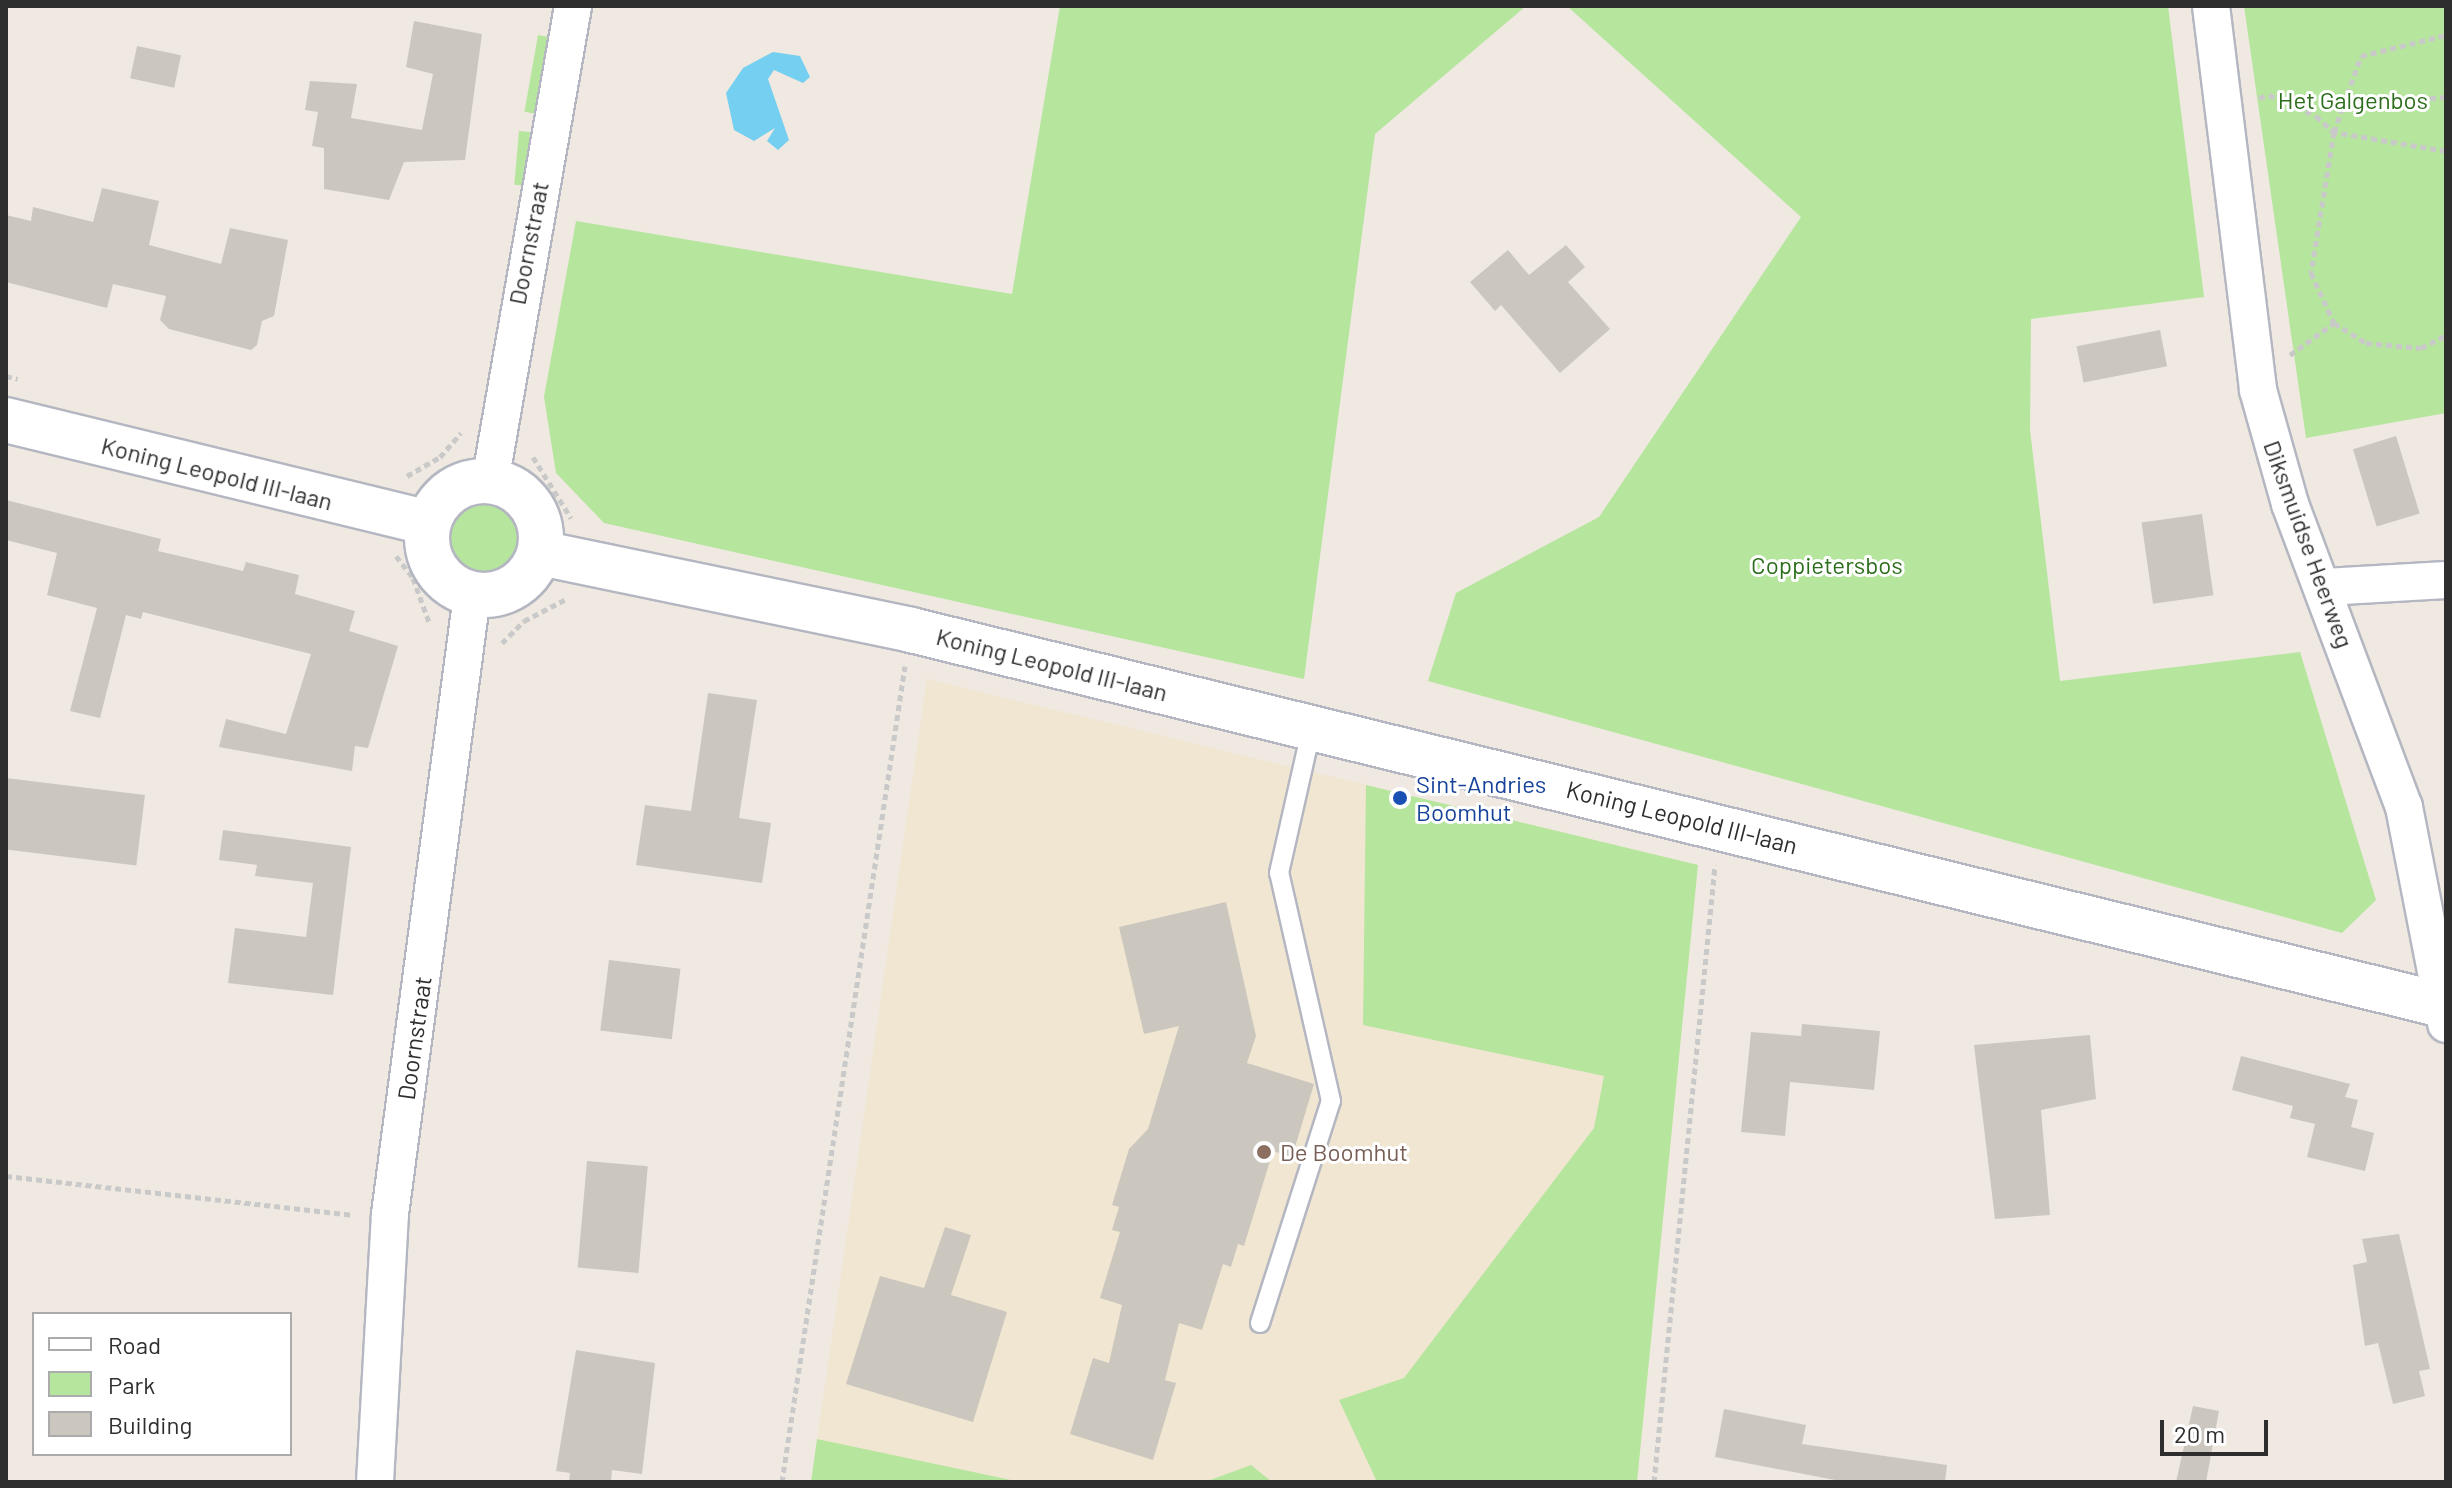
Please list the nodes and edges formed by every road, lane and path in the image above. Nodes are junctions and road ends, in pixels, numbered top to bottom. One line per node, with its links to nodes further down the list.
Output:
1 (573, 6): 14 (street, Doornstraat)
2 (2211, 6): 5 (street, Diksmuidse Heerweg)
3 (2446, 35): 6 (path)
4 (2446, 97): 6 (path)
5 (2222, 103): 7 (path); 11 (street, Diksmuidse Heerweg)
6 (2340, 105): 7 (path)
7 (2334, 132): 8 (path); 9 (path)
8 (2446, 151)
9 (2334, 323): 10 (path); 11 (path)
10 (2446, 335)
11 (2258, 386): 19 (street, Diksmuidse Heerweg)
12 (6, 420): 16 (street, Koning Leopold III-laan)
13 (530, 438): 15 (path)
14 (490, 482): 16 (street); 17 (street)
15 (574, 522)
16 (428, 523): 20 (street)
17 (540, 553): 20 (street); 21 (street, Koning Leopold III-laan)
18 (2446, 580): 19 (street)
19 (2325, 587): 24 (street, Diksmuidse Heerweg)
20 (472, 595): 26 (street, Doornstraat)
21 (911, 630): 22 (street, Koning Leopold III-laan); 29 (path)
22 (1312, 727): 23 (street, Koning Leopold III-laan); 27 (lane)
23 (1719, 826): 24 (street, Koning Leopold III-laan); 30 (path)
24 (2445, 1012)
25 (6, 1176): 26 (path)
26 (390, 1219): 28 (street, Doornstraat)
27 (1260, 1323)
28 (375, 1482)
29 (782, 1482)
30 (1654, 1482)

